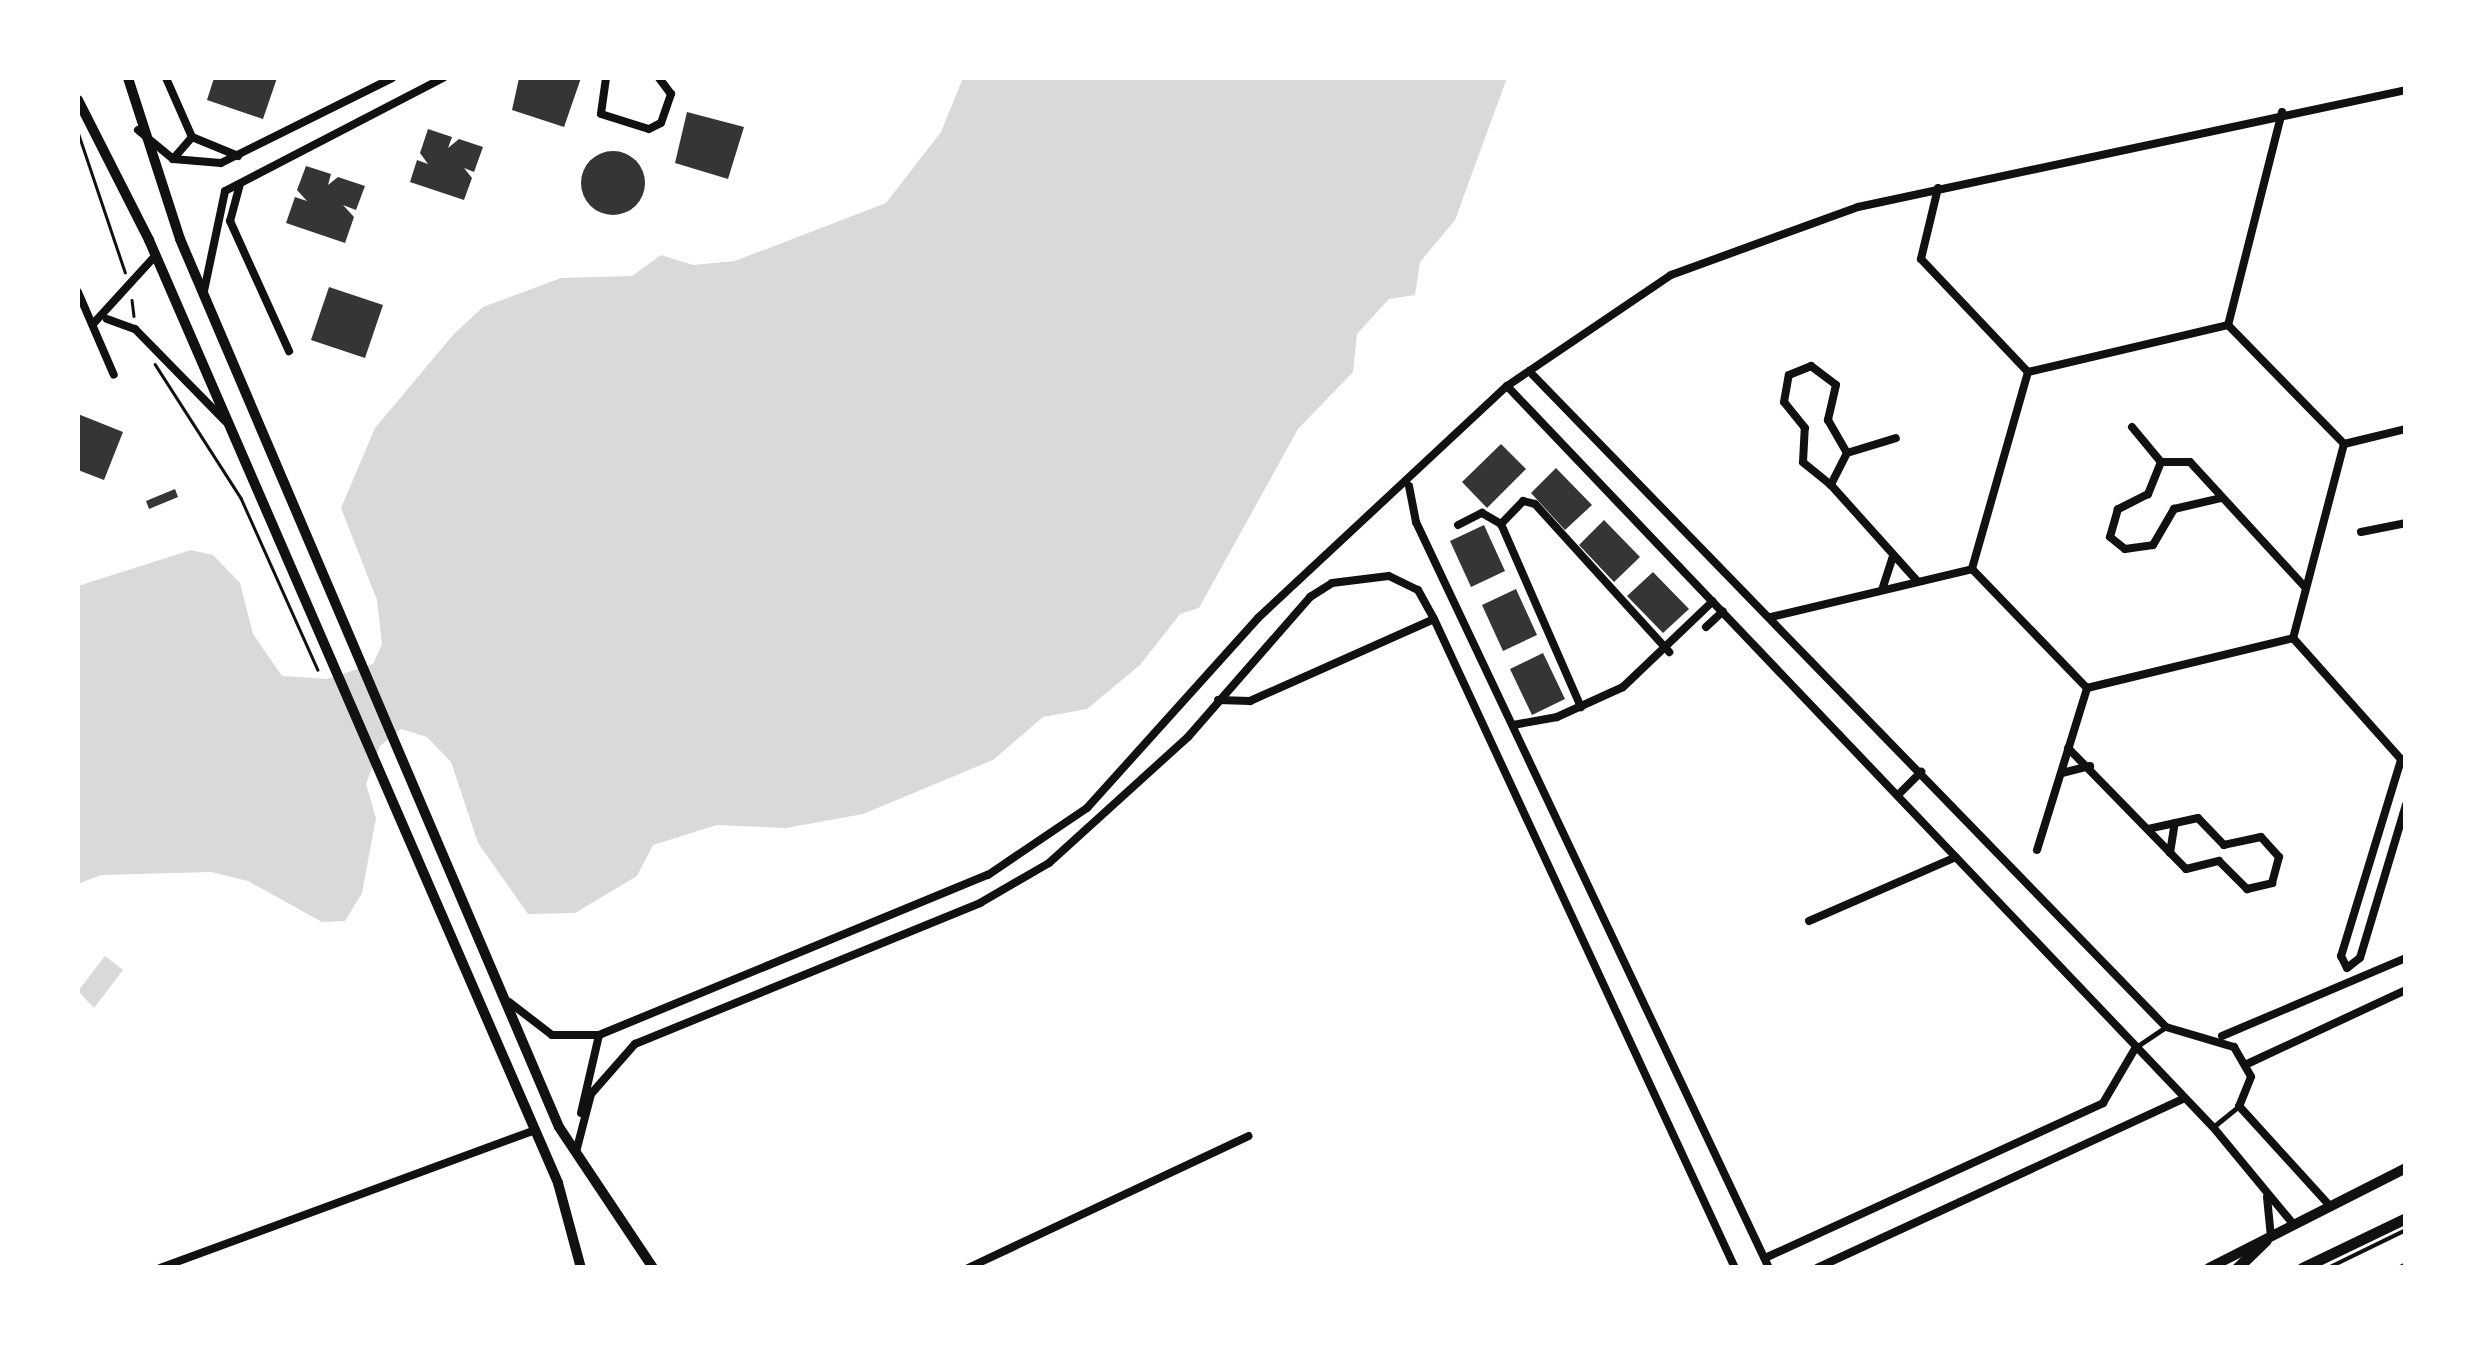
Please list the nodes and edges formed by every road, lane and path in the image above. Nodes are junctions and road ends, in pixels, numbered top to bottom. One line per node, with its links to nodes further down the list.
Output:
1 (128, 78): 12 (main road)
2 (166, 78): 14 (street)
3 (392, 78): 9 (street)
4 (440, 78): 11 (street)
5 (606, 78): 6 (street)
6 (660, 78)
7 (2406, 90): 10 (street)
8 (78, 100): 21 (main road)
9 (342, 102): 11 (street); 15 (street)
10 (2282, 112): 18 (street); 27 (street)
11 (352, 124): 17 (street)
12 (138, 130): 16 (street); 23 (main road)
13 (78, 132): 22 (path)
14 (192, 137): 15 (street); 16 (street)
15 (242, 158): 16 (street)
16 (173, 159)
17 (254, 170): 19 (street); 20 (street)
18 (1938, 188): 30 (street); 31 (street)
19 (232, 230): 20 (street); 29 (street)
20 (210, 231): 23 (street)
21 (156, 256): 22 (street); 34 (main road)
22 (131, 291): 25 (street); 28 (path)
23 (204, 291): 80 (main road)
24 (78, 292): 26 (street)
25 (107, 319): 26 (street); 28 (street)
26 (93, 324): 32 (street)
27 (2228, 325): 31 (street); 38 (street)
28 (135, 329): 34 (street); 60 (path)
29 (289, 351)
30 (1530, 371): 33 (street); 55 (street)
31 (2028, 372): 49 (street)
32 (114, 375)
33 (1508, 386): 42 (street); 53 (street)
34 (225, 421): 92 (main road)
35 (2132, 427): 40 (street)
36 (2406, 429): 38 (street)
37 (1896, 438): 39 (street)
38 (2344, 444): 51 (street)
39 (1847, 452): 41 (street); 41 (street)
40 (2162, 462): 43 (street); 43 (street)
41 (1831, 485): 48 (street)
42 (1409, 486): 64 (street); 84 (street)
43 (2221, 498): 51 (street)
44 (2406, 523): 47 (street)
45 (1501, 524): 46 (street); 59 (street); 63 (street)
46 (1458, 525)
47 (2361, 532)
48 (1893, 557): 50 (street); 52 (street)
49 (1972, 569): 50 (street); 61 (street)
50 (1916, 581): 52 (street)
51 (2306, 588): 58 (street)
52 (1882, 590): 55 (street)
53 (1712, 601): 54 (street); 59 (street)
54 (1722, 611): 57 (street); 70 (street)
55 (1771, 618): 68 (street)
56 (1434, 619): 62 (street); 62 (street); 108 (street)
57 (1706, 626)
58 (2293, 638): 61 (street); 66 (street)
59 (1669, 652): 63 (street)
60 (318, 670)
61 (2087, 688): 65 (street)
62 (1218, 700): 90 (street)
63 (1581, 707): 64 (street)
64 (1513, 725): 82 (street)
65 (2068, 748): 67 (street); 69 (street)
66 (2404, 761): 71 (street)
67 (2090, 766): 69 (street); 73 (street)
68 (1921, 772): 70 (street); 83 (street)
69 (2062, 773): 74 (street)
70 (1898, 795): 76 (street)
71 (2406, 805)
72 (2175, 823): 73 (street); 75 (street); 75 (street)
73 (2148, 830): 75 (street)
74 (2037, 850)
75 (2170, 853)
76 (1956, 857): 77 (street); 86 (street)
77 (1809, 921)
78 (2406, 958): 85 (street)
79 (2406, 990): 87 (street)
80 (509, 1002): 84 (street); 94 (main road)
81 (1666, 1015): 82 (street)
82 (1656, 1020): 102 (street)
83 (2166, 1026): 85 (street); 86 (street)
84 (599, 1035): 90 (street)
85 (2221, 1036): 87 (street)
86 (2136, 1047): 88 (street); 102 (street)
87 (2247, 1064): 89 (street)
88 (2186, 1098): 91 (street); 110 (street)
89 (2238, 1106): 91 (street); 97 (street)
90 (581, 1120): 94 (street)
91 (2213, 1127): 96 (street)
92 (535, 1130): 104 (street); 105 (main road)
93 (1249, 1136): 107 (street)
94 (575, 1156): 106 (main road)
95 (2406, 1168): 97 (main road)
96 (2264, 1188): 99 (street); 101 (street)
97 (2330, 1206): 99 (main road)
98 (2406, 1218): 113 (highway)
99 (2294, 1225): 101 (main road)
100 (2406, 1230): 114 (lane)
101 (2268, 1239): 111 (main road); 112 (highway)
102 (1765, 1258): 109 (street)
103 (2406, 1264): 115 (lane)
104 (160, 1268)
105 (581, 1268)
106 (654, 1268)
107 (968, 1268)
108 (1735, 1268)
109 (1769, 1268)
110 (1817, 1268)
111 (2209, 1268)
112 (2237, 1268)
113 (2302, 1268)
114 (2328, 1268)
115 (2398, 1268)

